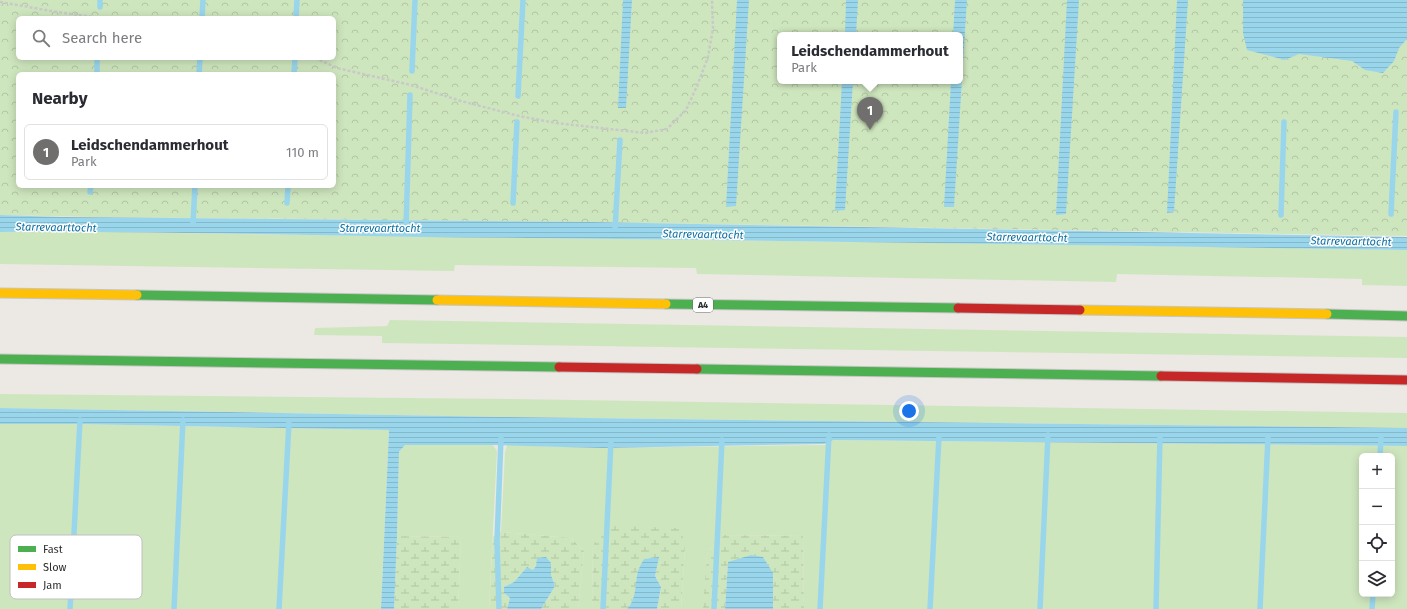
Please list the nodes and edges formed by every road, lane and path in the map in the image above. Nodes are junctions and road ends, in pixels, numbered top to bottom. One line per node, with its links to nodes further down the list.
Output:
1 (712, 0): 4 (path)
2 (0, 2): 3 (path)
3 (86, 16)
4 (320, 60)
5 (0, 293): 6 (highway, A4)
6 (1407, 316)
7 (0, 359): 8 (highway)
8 (1407, 380)

